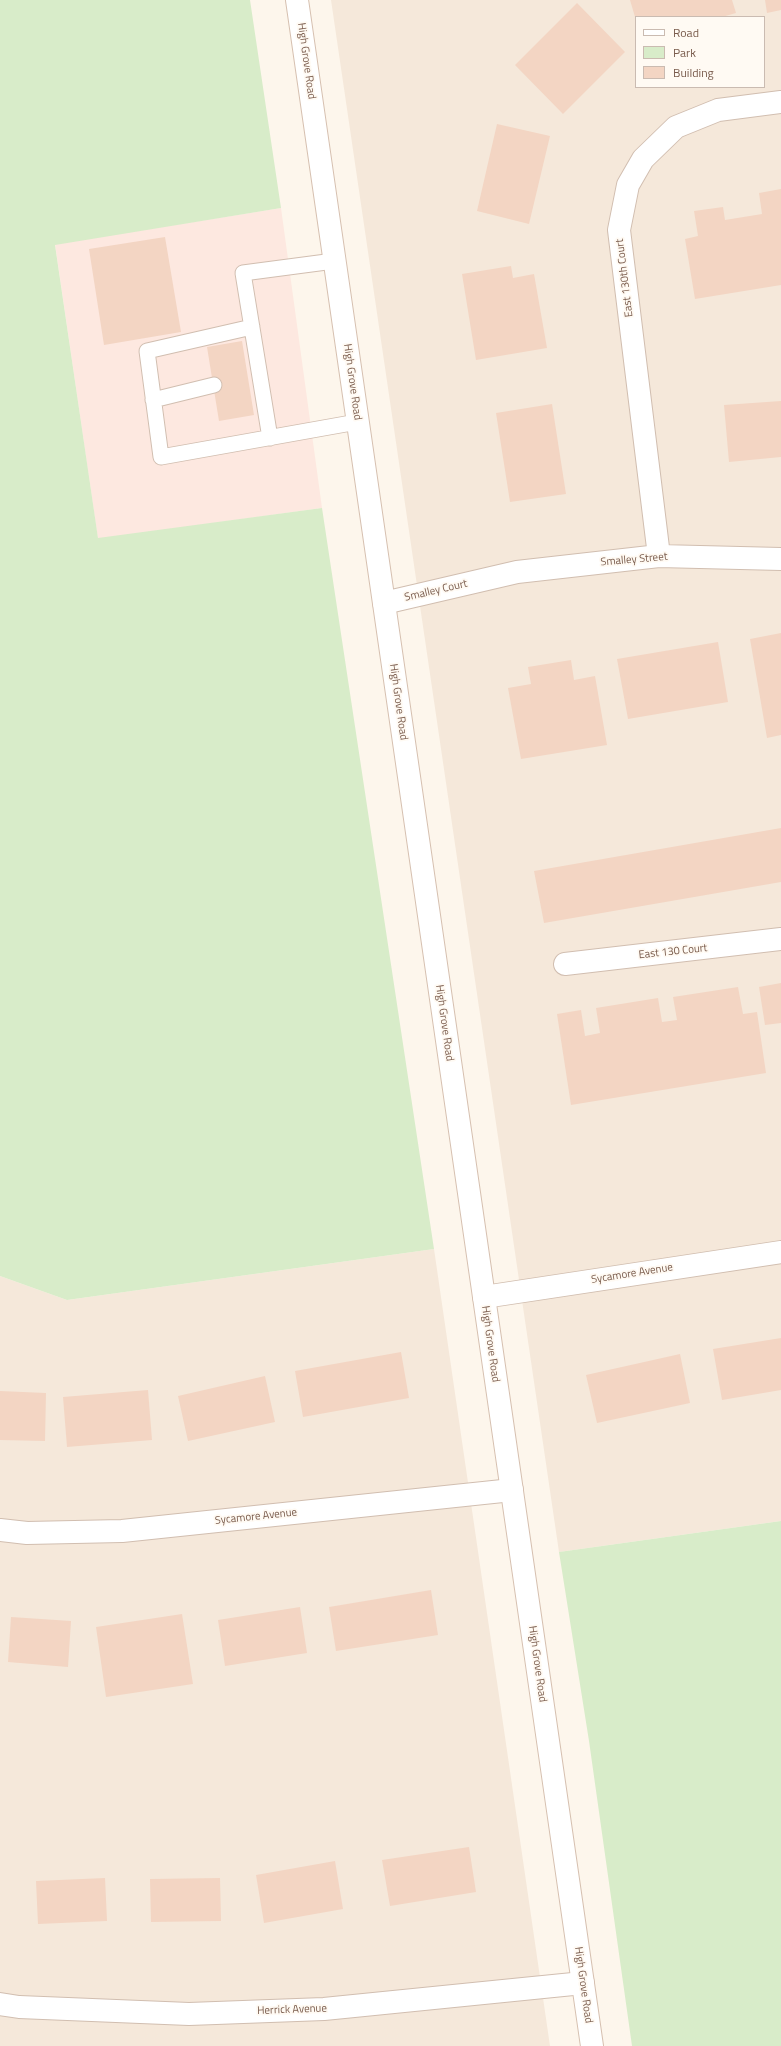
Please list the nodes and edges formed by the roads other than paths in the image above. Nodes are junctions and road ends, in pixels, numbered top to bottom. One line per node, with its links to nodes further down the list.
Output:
1 (297, 0): 3 (street, High Grove Road)
2 (781, 102): 9 (street, East 130th Court)
3 (334, 261): 4 (lane); 7 (street, High Grove Road)
4 (252, 327): 6 (lane); 8 (lane)
5 (214, 385): 6 (lane)
6 (153, 400): 8 (lane)
7 (358, 422): 8 (lane); 12 (street, High Grove Road)
8 (270, 438)
9 (659, 556): 10 (street, Smalley Street); 11 (street, Smalley Street)
10 (781, 559)
11 (489, 579): 12 (street, Smalley Court)
12 (384, 603): 16 (street, High Grove Road)
13 (781, 939): 14 (street, East 130 Court)
14 (565, 964)
15 (781, 1252): 16 (street, Sycamore Avenue)
16 (484, 1296): 17 (street, High Grove Road)
17 (512, 1490): 18 (street, Sycamore Avenue); 19 (street, High Grove Road)
18 (0, 1530)
19 (583, 1983): 20 (street, Herrick Avenue); 21 (street, High Grove Road)
20 (0, 2004)
21 (592, 2046)

